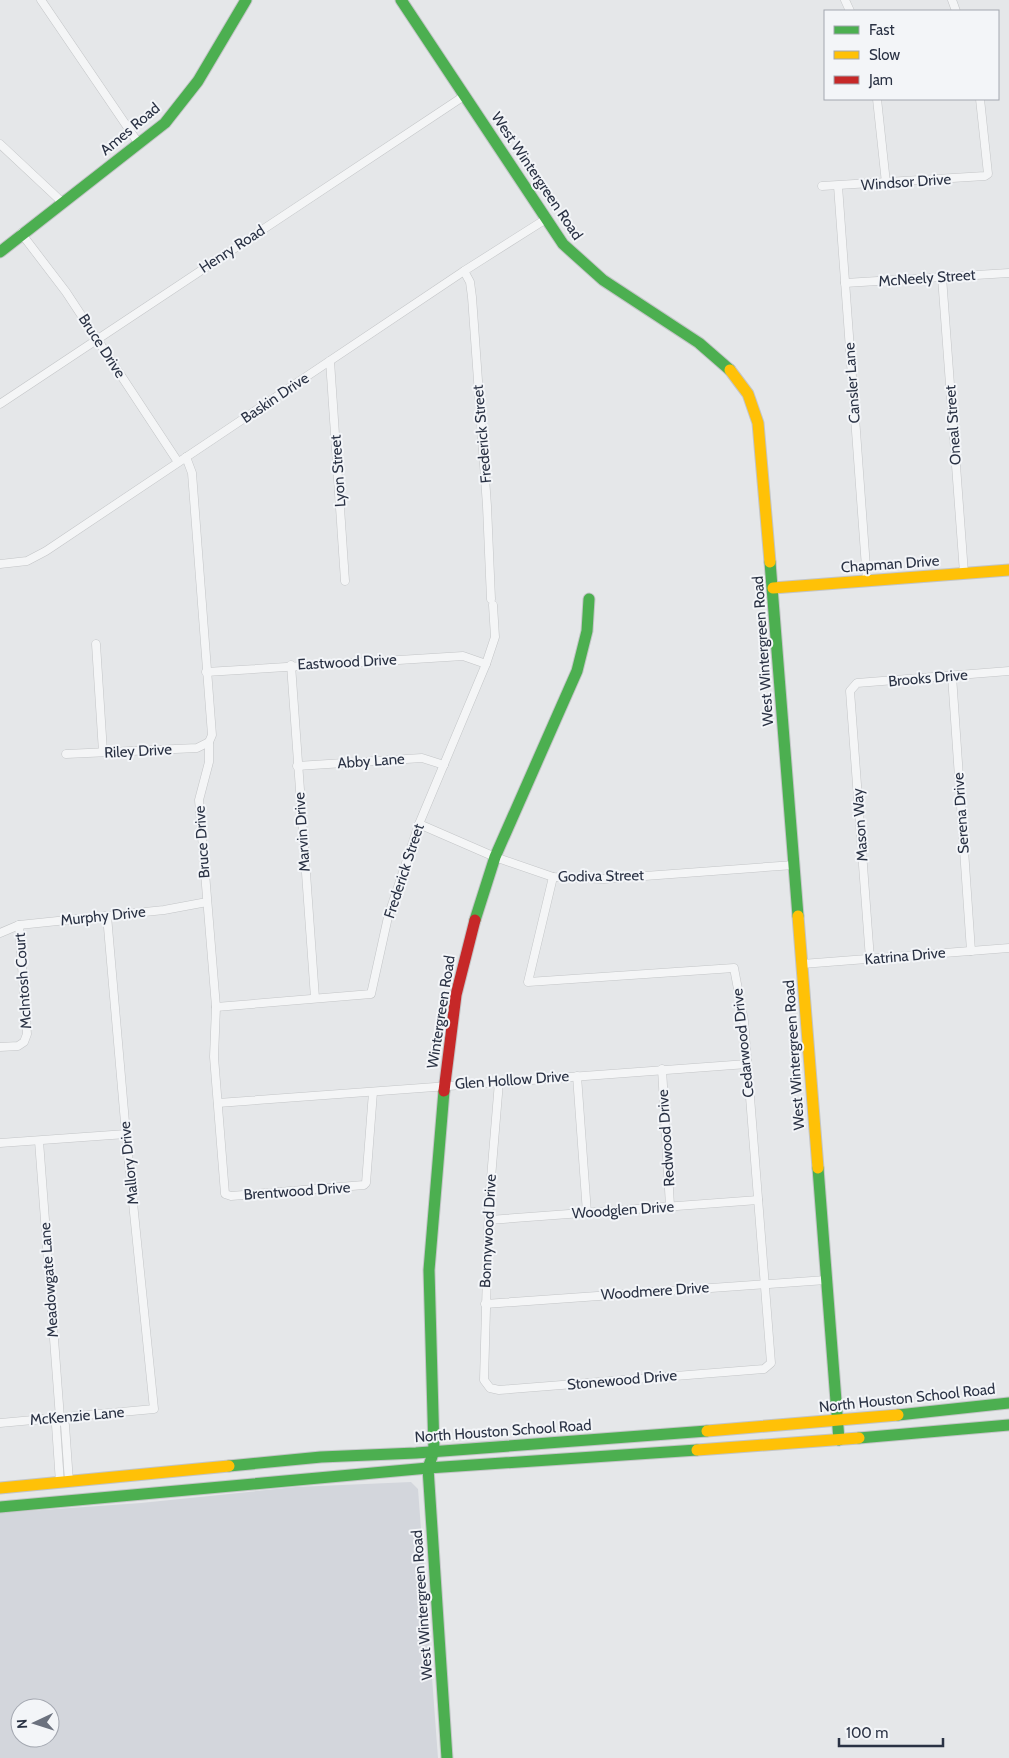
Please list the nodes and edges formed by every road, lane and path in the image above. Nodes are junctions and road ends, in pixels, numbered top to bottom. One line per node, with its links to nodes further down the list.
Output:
1 (41, 0): 8 (street)
2 (246, 0): 8 (main road, Ames Road)
3 (402, 0): 4 (main road, West Wintergreen Road)
4 (464, 96): 13 (main road, West Wintergreen Road); 20 (street, Henry Road)
5 (877, 100): 9 (street)
6 (980, 100): 9 (street, Windsor Drive)
7 (0, 144): 12 (street)
8 (139, 144): 12 (main road, Ames Road)
9 (886, 183): 11 (street, Windsor Drive)
10 (822, 186): 11 (street, Windsor Drive)
11 (838, 186): 19 (street, Cansler Lane)
12 (62, 202): 14 (main road, Ames Road)
13 (546, 219): 16 (street, Baskin Drive); 30 (main road, West Wintergreen Road)
14 (21, 233): 15 (main road, Ames Road); 20 (street, Bruce Drive)
15 (0, 252)
16 (464, 271): 21 (street, Baskin Drive); 33 (street, Frederick Street)
17 (1009, 273): 18 (street, McNeely Street)
18 (942, 277): 19 (street, McNeely Street); 27 (street, Oneal Street)
19 (844, 283): 29 (street, Cansler Lane)
20 (97, 340): 22 (street, Henry Road); 24 (street, Bruce Drive)
21 (330, 361): 23 (street, Baskin Drive); 28 (street, Lyon Street)
22 (0, 404)
23 (186, 457): 24 (street, Baskin Drive); 36 (street, Bruce Drive)
24 (178, 462): 25 (street, Baskin Drive)
25 (0, 564)
26 (1009, 570): 27 (main road, Chapman Drive)
27 (964, 573): 29 (main road, Chapman Drive)
28 (346, 581)
29 (867, 581): 30 (main road, Chapman Drive)
30 (773, 588): 46 (main road, West Wintergreen Road)
31 (589, 599): 45 (main road, Wintergreen Road)
32 (96, 644): 40 (street)
33 (486, 664): 34 (street, Eastwood Drive); 42 (street, Frederick Street)
34 (291, 665): 36 (street, Eastwood Drive); 43 (street, Marvin Drive)
35 (1009, 671): 37 (street, Brooks Drive)
36 (206, 672): 39 (street, Bruce Drive)
37 (952, 676): 38 (street, Brooks Drive); 53 (street, Serena Drive)
38 (850, 691): 54 (street, Mason Way)
39 (209, 742): 40 (street, Riley Drive); 48 (street, Bruce Drive)
40 (104, 752): 41 (street, Riley Drive)
41 (66, 754)
42 (444, 765): 43 (street, Abby Lane); 44 (street, Frederick Street)
43 (297, 766): 56 (street, Marvin Drive)
44 (418, 824): 45 (street, Godiva Street); 56 (street, Frederick Street)
45 (495, 857): 47 (street, Godiva Street); 63 (main road, Wintergreen Road)
46 (794, 865): 47 (street, Godiva Street); 55 (main road, West Wintergreen Road)
47 (553, 877): 59 (street, Cedarwood Drive)
48 (207, 902): 49 (street, Murphy Drive); 57 (street, Bruce Drive)
49 (107, 916): 50 (street, Murphy Drive); 66 (street, Mallory Drive)
50 (19, 925): 51 (street, Murphy Drive); 58 (street, McIntosh Court)
51 (0, 933)
52 (1009, 948): 53 (street, Katrina Drive)
53 (971, 951): 54 (street, Katrina Drive)
54 (870, 959): 55 (street, Katrina Drive)
55 (802, 964): 74 (main road, West Wintergreen Road)
56 (315, 998): 57 (street, Frederick Street)
57 (216, 1007): 65 (street, Bruce Drive)
58 (0, 1047)
59 (747, 1064): 60 (street, Glen Hollow Drive); 70 (street, Cedarwood Drive)
60 (662, 1069): 61 (street, Glen Hollow Drive); 71 (street, Redwood Drive)
61 (577, 1076): 62 (street, Glen Hollow Drive); 72 (street)
62 (499, 1082): 63 (street, Glen Hollow Drive); 73 (street, Bonnywood Drive)
63 (444, 1085): 64 (street, Glen Hollow Drive); 86 (main road, Wintergreen Road)
64 (373, 1092): 65 (street, Glen Hollow Drive); 69 (street, Brentwood Drive)
65 (218, 1103): 69 (street, Bruce Drive)
66 (126, 1134): 67 (street); 80 (street, Mallory Drive)
67 (39, 1140): 68 (street); 81 (street, Meadowgate Lane)
68 (0, 1143)
69 (231, 1196)
70 (758, 1200): 71 (street, Woodglen Drive); 75 (street, Cedarwood Drive)
71 (670, 1206): 72 (street, Woodglen Drive)
72 (587, 1213): 73 (street, Woodglen Drive)
73 (489, 1220): 76 (street, Bonnywood Drive)
74 (826, 1280): 75 (street, Woodmere Drive); 82 (main road, West Wintergreen Road)
75 (765, 1284): 76 (street, Woodmere Drive); 77 (street, Cedarwood Drive)
76 (485, 1304): 78 (street, Bonnywood Drive)
77 (764, 1369): 78 (street, Stonewood Drive)
78 (484, 1380)
79 (1009, 1403): 82 (main road, North Houston School Road)
80 (154, 1408): 81 (street, McKenzie Lane)
81 (60, 1418): 83 (street, McKenzie Lane); 88 (street, Meadowgate Lane)
82 (838, 1421): 85 (main road, West Wintergreen Road); 86 (main road, North Houston School Road)
83 (0, 1423)
84 (1009, 1425): 85 (main road)
85 (839, 1440): 87 (main road)
86 (434, 1452): 87 (main road, West Wintergreen Road); 88 (main road, North Houston School Road)
87 (428, 1468): 90 (main road); 92 (main road, West Wintergreen Road)
88 (65, 1482): 89 (main road, North Houston School Road); 90 (main road)
89 (0, 1488)
90 (67, 1502): 91 (main road)
91 (0, 1507)
92 (446, 1758)

